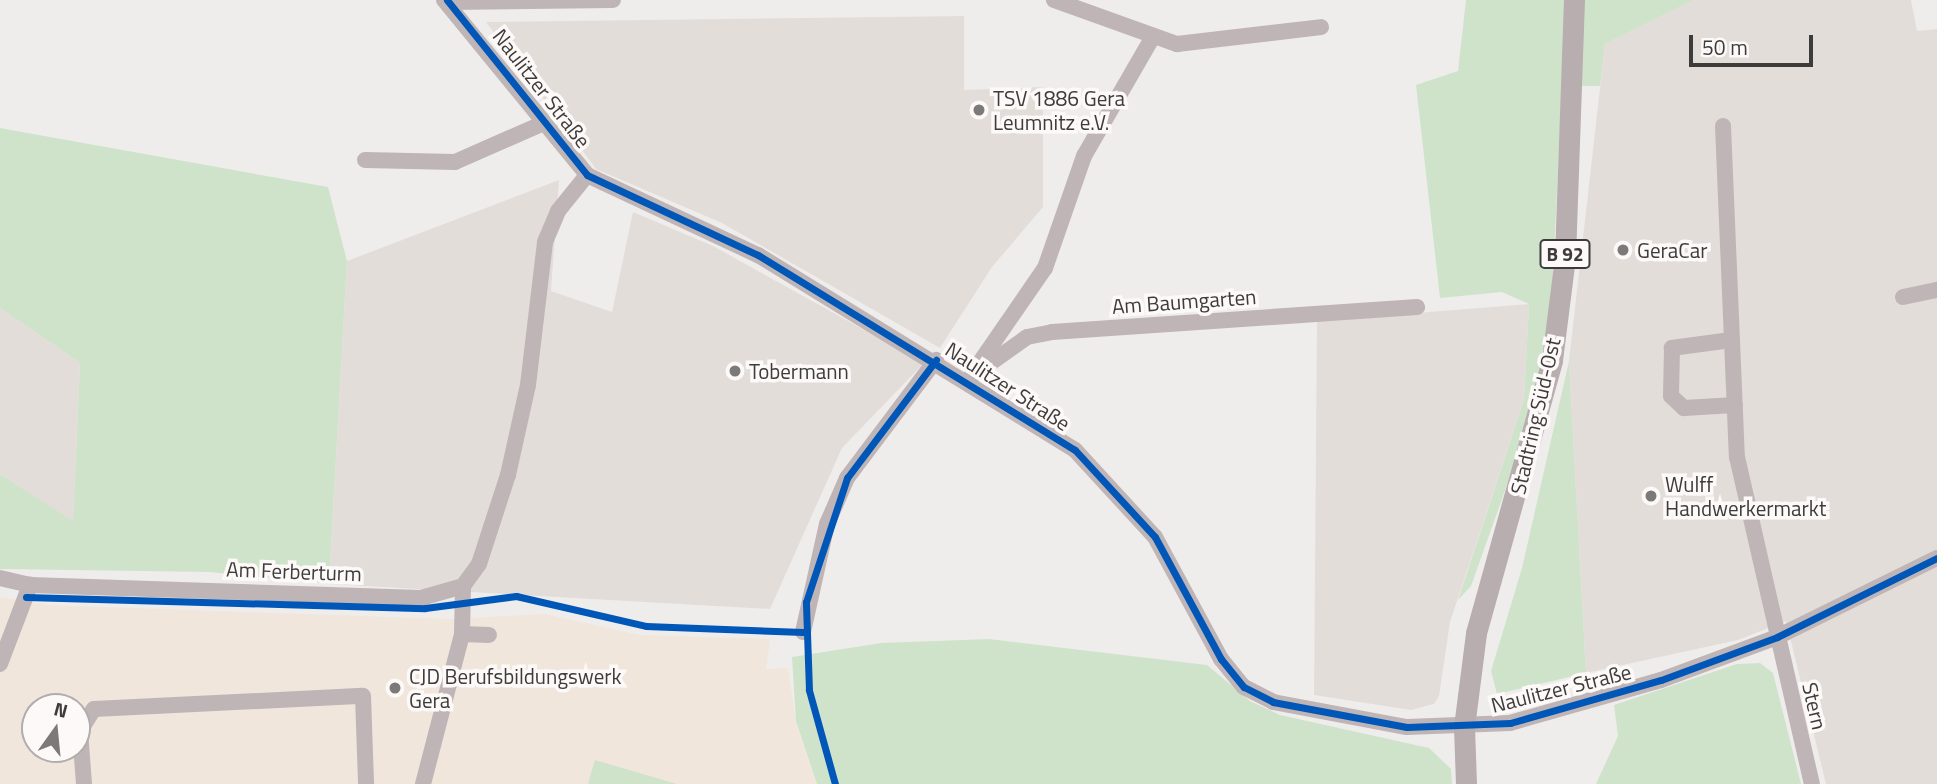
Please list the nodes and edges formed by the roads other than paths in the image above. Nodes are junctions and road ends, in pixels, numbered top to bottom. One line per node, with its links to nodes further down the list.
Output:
1 (613, 0): 4 (street)
2 (1054, 0): 6 (street)
3 (1574, 0): 27 (main road, Stadtring Süd-Ost / B 92)
4 (446, 1): 7 (street, Naulitzer Straße)
5 (1321, 27): 6 (street)
6 (1152, 38): 16 (street)
7 (544, 123): 9 (street); 10 (street, Naulitzer Straße)
8 (1723, 126): 14 (street)
9 (365, 160)
10 (587, 175): 15 (street, Naulitzer Straße); 21 (street, Naulitzer Straße)
11 (1937, 290): 12 (street)
12 (1903, 297)
13 (1417, 307): 16 (street, Am Baumgarten)
14 (1731, 340): 17 (street); 17 (street)
15 (936, 360): 16 (street, Naulitzer Straße); 22 (street)
16 (968, 379): 27 (street, Naulitzer Straße)
17 (1735, 405): 25 (street)
18 (1937, 558): 25 (street, Naulitzer Straße)
19 (0, 578): 20 (street, Am Ferberturm)
20 (30, 586): 21 (street, Am Ferberturm); 26 (street)
21 (463, 586): 23 (street)
22 (803, 632)
23 (462, 634): 24 (street); 30 (street)
24 (489, 635)
25 (1777, 637): 27 (street, Naulitzer Straße); 32 (street, Stern)
26 (0, 664)
27 (1464, 727): 31 (main road, Stadtring Süd-Ost / B 92)
28 (84, 784): 29 (street)
29 (366, 784)
30 (423, 784)
31 (1466, 784)
32 (1811, 784)

